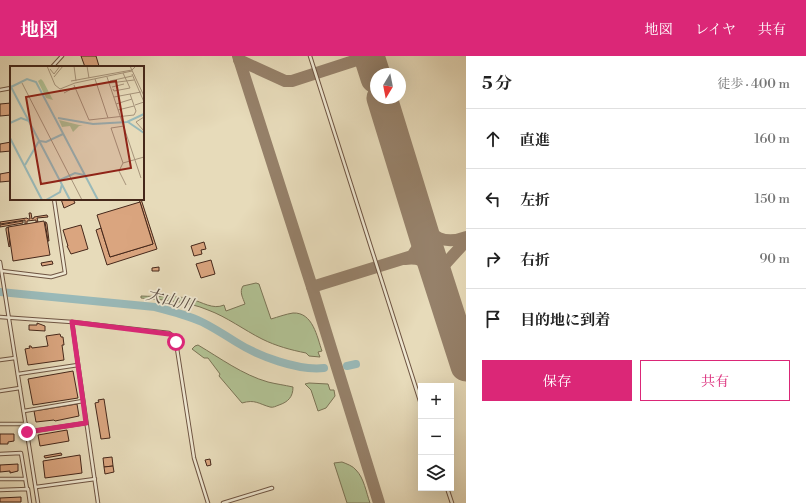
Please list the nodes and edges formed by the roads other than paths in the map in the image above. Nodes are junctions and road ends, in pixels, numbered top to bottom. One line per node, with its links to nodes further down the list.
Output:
1 (62, 56): 3 (lane)
2 (310, 56): 18 (lane)
3 (53, 66)
4 (10, 88): 5 (lane)
5 (0, 90)
6 (54, 200): 8 (lane)
7 (0, 262): 8 (lane)
8 (2, 270): 10 (lane)
9 (0, 317): 10 (lane)
10 (9, 317): 11 (lane); 12 (lane)
11 (72, 322): 14 (lane); 37 (lane)
12 (15, 358): 13 (lane); 15 (lane)
13 (0, 360)
14 (78, 365): 15 (lane); 19 (lane)
15 (18, 374): 16 (lane)
16 (20, 388): 17 (lane); 20 (lane)
17 (0, 391)
18 (418, 395)
19 (83, 401): 20 (lane); 21 (lane)
20 (24, 410): 23 (lane)
21 (86, 423): 24 (lane); 28 (lane)
22 (0, 424): 23 (lane)
23 (26, 424): 24 (lane)
24 (27, 432): 29 (lane)
25 (0, 454): 27 (lane)
26 (0, 479): 27 (lane)
27 (25, 479): 31 (lane)
28 (95, 479): 29 (lane); 36 (lane)
29 (36, 487): 35 (lane)
30 (272, 488): 38 (lane)
31 (27, 489): 32 (lane); 34 (lane)
32 (0, 490)
33 (448, 491): 39 (lane)
34 (30, 503)
35 (38, 503)
36 (98, 503)
37 (208, 503)
38 (223, 503)
39 (452, 503)

